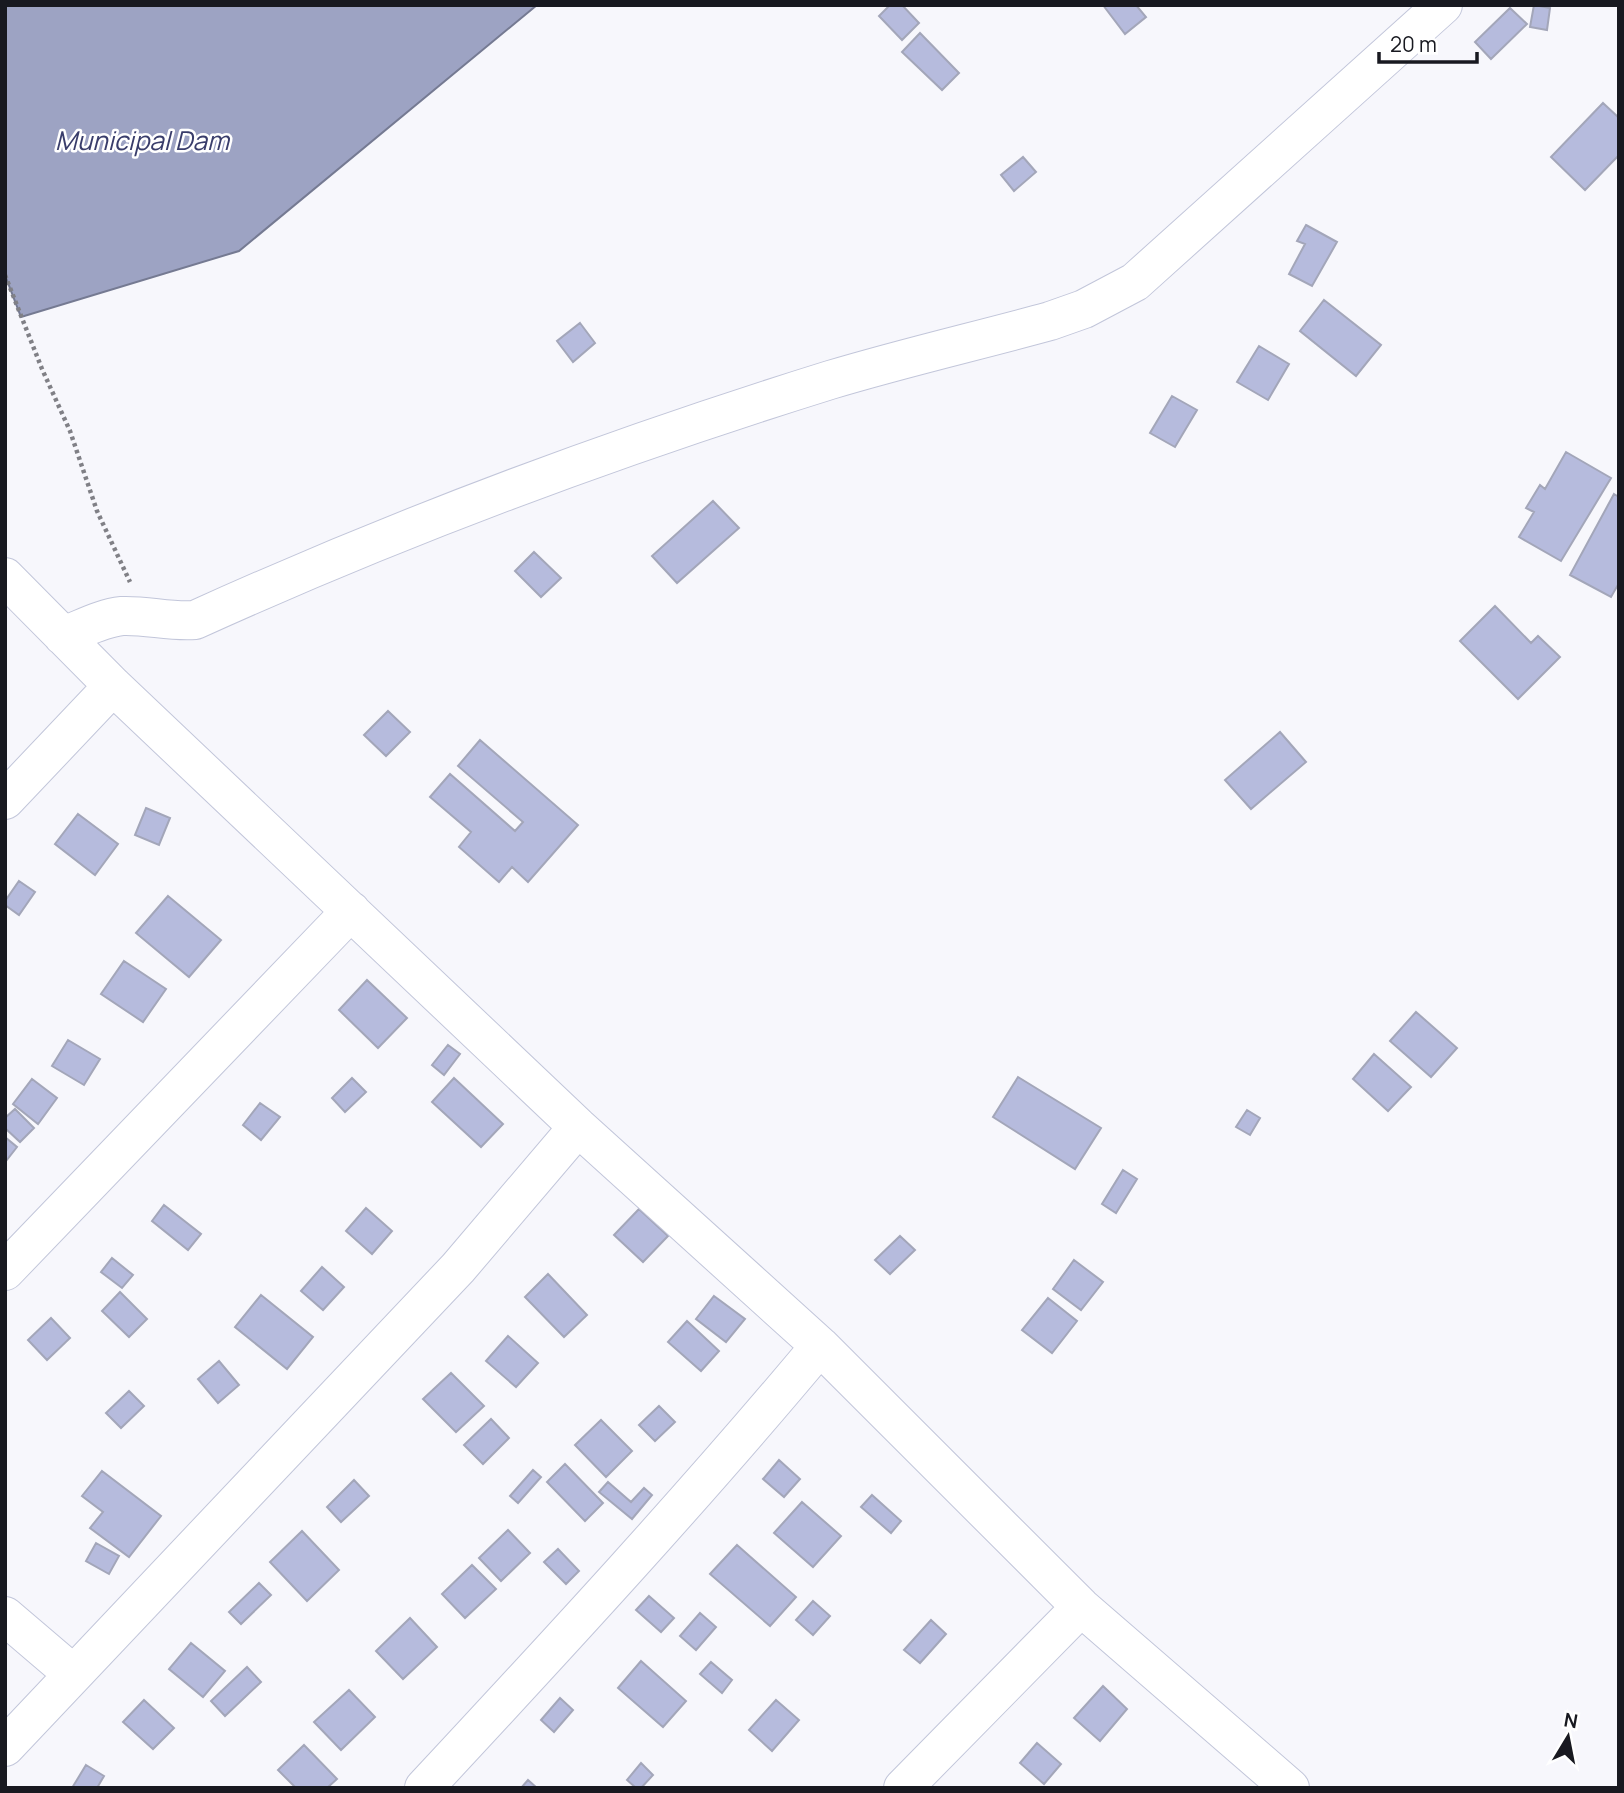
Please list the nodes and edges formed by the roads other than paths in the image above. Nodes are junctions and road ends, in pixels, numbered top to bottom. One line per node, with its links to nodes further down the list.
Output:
1 (1443, 5): 3 (street)
2 (5, 577): 3 (street)
3 (63, 636): 4 (street)
4 (113, 686): 5 (street); 6 (street)
5 (5, 800)
6 (351, 911): 7 (street); 8 (street)
7 (578, 1127): 9 (street); 12 (street)
8 (5, 1271)
9 (820, 1346): 10 (street); 14 (street)
10 (1081, 1607): 15 (street); 16 (street)
11 (5, 1616): 12 (street)
12 (73, 1674): 13 (street)
13 (5, 1747)
14 (424, 1788)
15 (903, 1788)
16 (1290, 1788)

